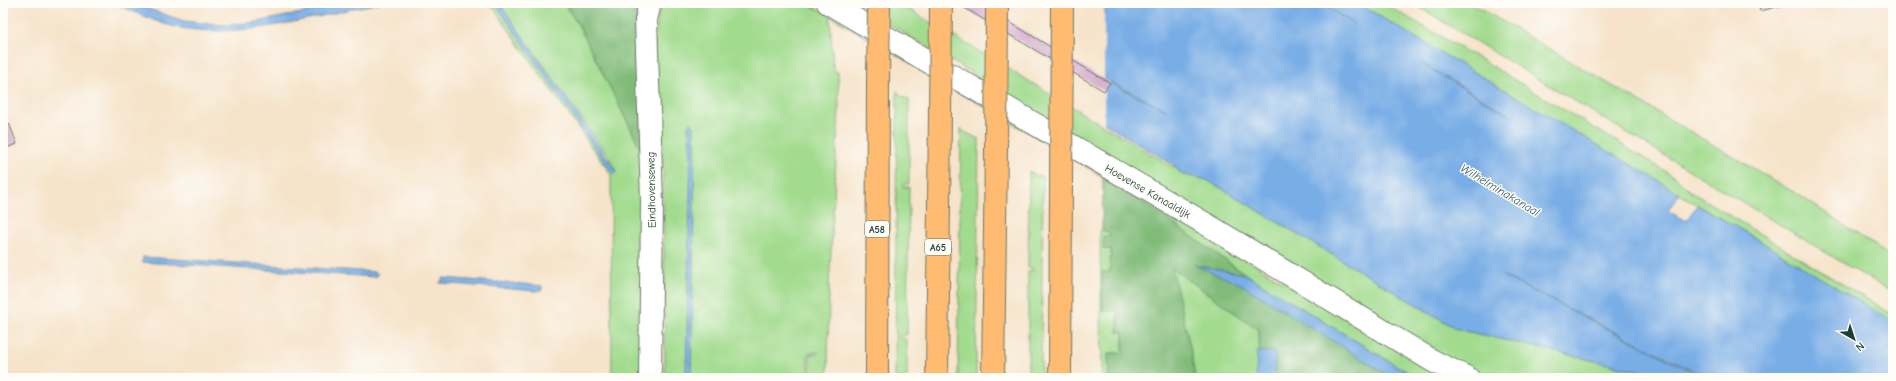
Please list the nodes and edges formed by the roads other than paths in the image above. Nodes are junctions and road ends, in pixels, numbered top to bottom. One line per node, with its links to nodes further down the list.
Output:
1 (650, 3): 7 (street, Eindhovenseweg)
2 (828, 3): 12 (street, Hoevense Kanaaldijk)
3 (879, 3): 8 (highway, A58, bridge)
4 (941, 3): 9 (highway, A65, bridge)
5 (997, 3): 10 (highway, bridge)
6 (1062, 3): 11 (highway, bridge)
7 (650, 378)
8 (877, 378)
9 (937, 378)
10 (993, 378)
11 (1060, 378)
12 (1468, 378)

